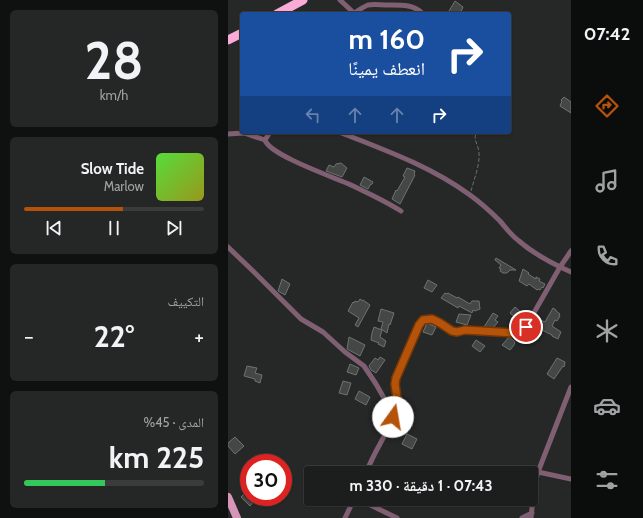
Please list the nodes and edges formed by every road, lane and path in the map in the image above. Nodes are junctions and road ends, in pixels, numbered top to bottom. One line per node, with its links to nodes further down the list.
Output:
1 (303, 0): 5 (highway)
2 (340, 0): 6 (street)
3 (394, 0): 4 (street)
4 (391, 5): 7 (street); 8 (street)
5 (281, 12)
6 (353, 12)
7 (357, 12)
8 (421, 12)
9 (240, 34): 10 (highway)
10 (228, 40)
11 (240, 133): 12 (street)
12 (228, 134)
13 (247, 134): 17 (street)
14 (269, 134): 17 (street)
15 (344, 134): 18 (street)
16 (476, 134): 18 (path)
17 (265, 140): 19 (street)
18 (470, 195): 22 (street)
19 (401, 211)
20 (228, 247): 25 (street)
21 (571, 251): 22 (street)
22 (560, 267): 23 (street); 25 (street)
23 (571, 272)
24 (571, 387): 27 (street)
25 (393, 414): 26 (street)
26 (369, 466)
27 (538, 472): 28 (street)
28 (571, 478)
29 (228, 497): 34 (main road)
30 (351, 506): 35 (street)
31 (372, 506): 36 (street)
32 (533, 506): 33 (street)
33 (532, 516): 37 (street)
34 (237, 518)
35 (345, 518)
36 (397, 518)
37 (522, 518)

